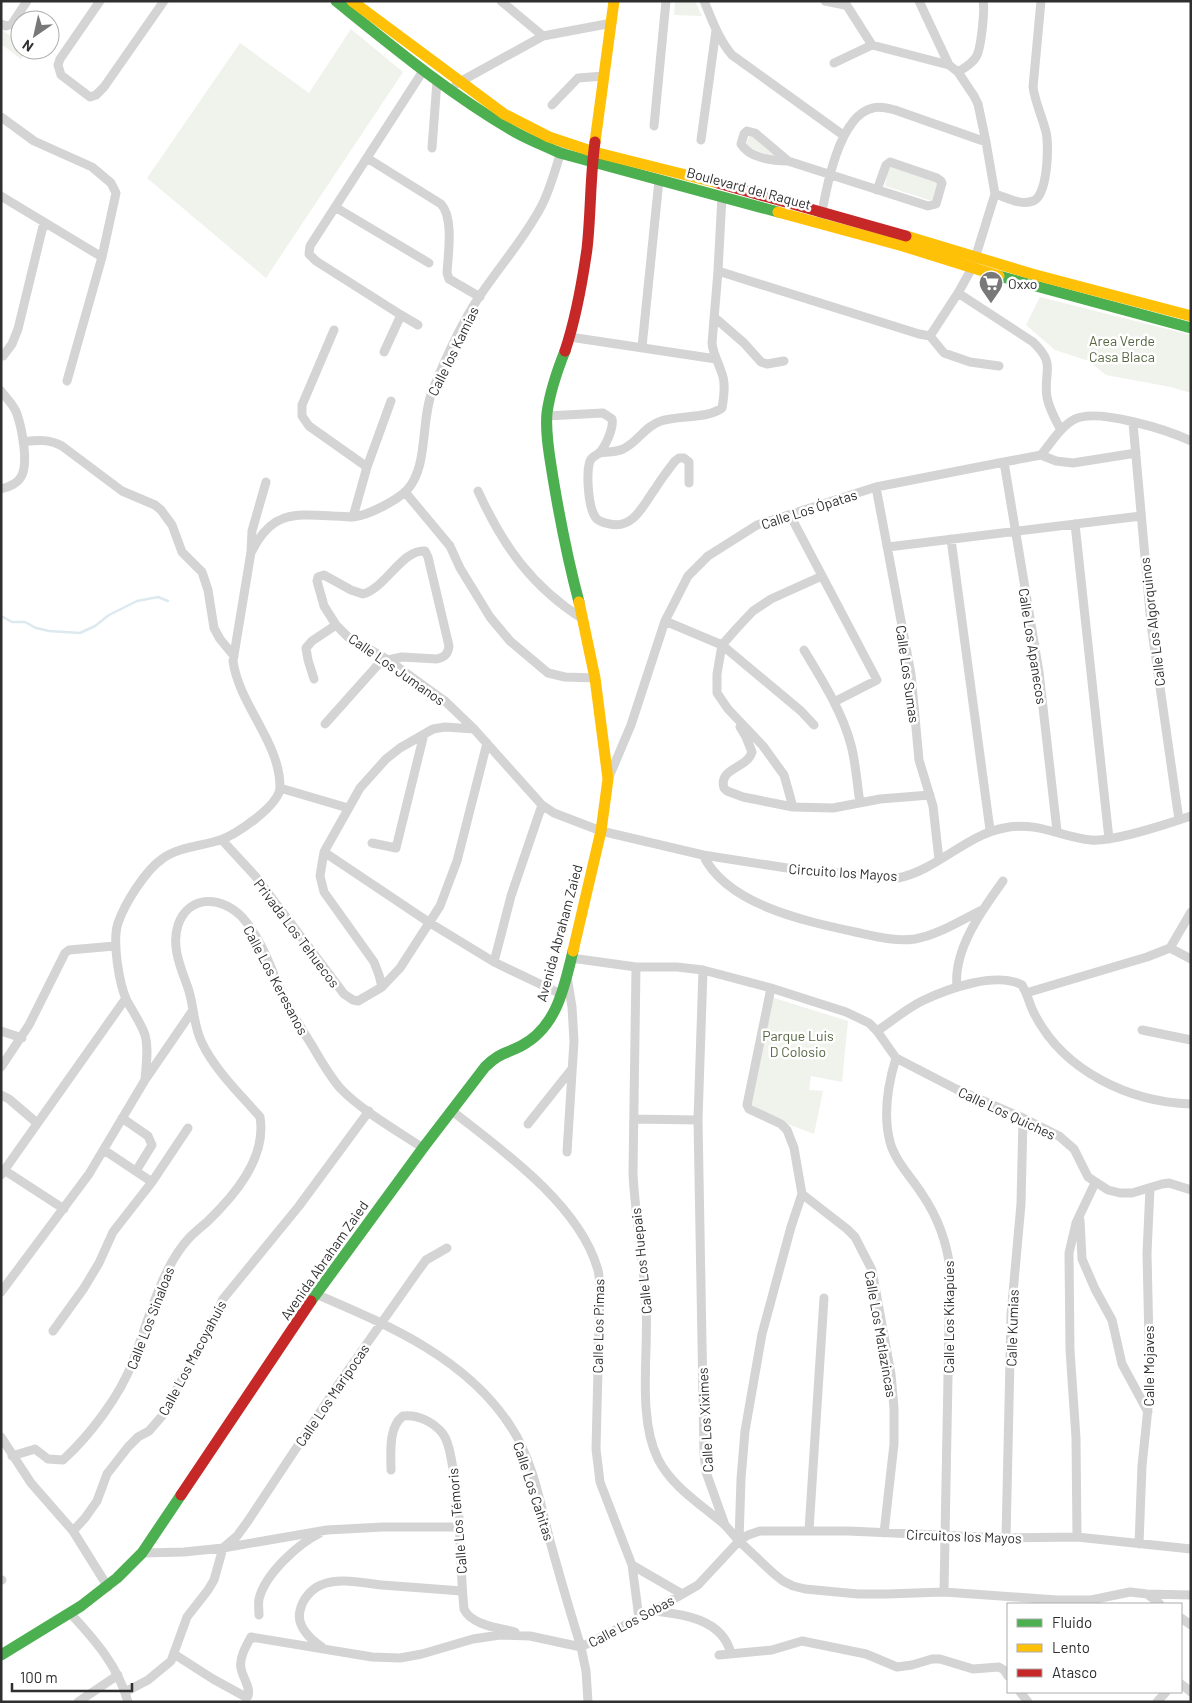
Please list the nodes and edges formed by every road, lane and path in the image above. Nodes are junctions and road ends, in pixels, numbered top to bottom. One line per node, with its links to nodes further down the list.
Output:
1 (27, 1): 16 (street)
2 (100, 1): 3 (street)
3 (164, 1)
4 (336, 1): 22 (street, Boulevard del Raquet)
5 (352, 1): 26 (street, Boulevard del Raquet)
6 (501, 1): 18 (street)
7 (614, 1): 15 (street, Avenida Abraham Zaied)
8 (666, 1): 30 (street)
9 (704, 1): 17 (street)
10 (825, 1): 14 (street)
11 (919, 1): 21 (street)
12 (983, 1): 23 (street)
13 (1041, 1): 42 (street)
14 (845, 3): 19 (street)
15 (612, 23): 18 (street); 24 (street, Avenida Abraham Zaied)
16 (5, 25)
17 (716, 30): 31 (street); 32 (street)
18 (543, 36): 26 (street)
19 (872, 45): 20 (street); 21 (street)
20 (834, 63)
21 (949, 64): 23 (street)
22 (423, 71): 25 (street, Boulevard del Raquet); 36 (street)
23 (958, 72): 33 (street)
24 (604, 76): 28 (street); 37 (street, Avenida Abraham Zaied)
25 (437, 81): 27 (street, Boulevard del Raquet); 34 (street)
26 (459, 82): 27 (street); 35 (street, Boulevard del Raquet)
27 (448, 90): 35 (street, Boulevard del Raquet)
28 (552, 105)
29 (1, 117): 49 (street)
30 (654, 126)
31 (843, 135): 33 (street); 39 (street)
32 (701, 140)
33 (986, 142): 42 (street)
34 (432, 148)
35 (562, 148): 37 (street, Boulevard del Raquet); 55 (street, Calle los Kamias)
36 (367, 158): 45 (street); 55 (street)
37 (593, 158): 40 (street, Boulevard del Raquet); 46 (street, Boulevard del Raquet); 63 (street, Avenida Abraham Zaied)
38 (788, 160): 38 (street); 39 (street)
39 (831, 175): 41 (street); 46 (street)
40 (659, 180): 44 (street, Boulevard del Raquet); 64 (street)
41 (877, 190): 41 (street)
42 (995, 194): 48 (street)
43 (1, 196): 47 (street)
44 (722, 196): 46 (street, Boulevard del Raquet); 52 (street)
45 (335, 206): 50 (street); 56 (street)
46 (821, 218): 48 (street, Boulevard del Raquet); 51 (street, Boulevard del Raquet)
47 (44, 222): 49 (street); 66 (street)
48 (976, 256): 51 (street); 53 (street, Boulevard del Raquet)
49 (102, 257): 70 (street)
50 (429, 264)
51 (972, 268): 53 (street, Boulevard del Raquet); 54 (street)
52 (718, 271): 58 (street); 62 (street)
53 (1031, 280): 57 (street, Boulevard del Raquet); 60 (street, Boulevard del Raquet)
54 (958, 293): 62 (street); 75 (street)
55 (480, 297): 88 (street, Calle los Kamias)
56 (401, 315): 59 (street); 65 (street)
57 (1191, 316)
58 (714, 317): 67 (street); 68 (street)
59 (418, 325)
60 (1191, 328)
61 (334, 330): 82 (street)
62 (930, 336): 69 (street)
63 (570, 337): 64 (street); 73 (street, Avenida Abraham Zaied)
64 (642, 347): 67 (street)
65 (384, 352)
66 (3, 356)
67 (716, 359): 78 (street)
68 (784, 361)
69 (999, 366)
70 (67, 381)
71 (1, 392): 77 (street)
72 (391, 401): 82 (street)
73 (547, 416): 78 (street); 98 (street, Avenida Abraham Zaied)
74 (1133, 423): 75 (street); 76 (street); 79 (street, Calle Los Algorquinos)
75 (1061, 430): 80 (street)
76 (1191, 441)
77 (23, 442): 86 (street); 103 (street)
78 (600, 453): 84 (street)
79 (1136, 454): 80 (street, Calle Los Ópatas); 90 (street, Calle Los Algorquinos)
80 (1041, 455): 81 (street, Calle Los Ópatas)
81 (1004, 462): 85 (street, Calle Los Ópatas); 93 (street, Calle Los Apanecos)
82 (367, 467): 91 (street)
83 (266, 482): 96 (street)
84 (689, 483)
85 (876, 487): 89 (street, Calle Los Ópatas); 95 (street, Calle Los Sumas)
86 (1, 489)
87 (478, 491): 98 (street)
88 (406, 492): 91 (street, Calle los Kamias); 105 (street)
89 (790, 515): 97 (street); 99 (street, Calle Los Ópatas)
90 (1141, 516): 92 (street); 122 (street, Calle Los Algorquinos)
91 (354, 517): 96 (street, Calle los Kamias)
92 (1074, 524): 93 (street); 126 (street)
93 (1015, 531): 94 (street); 125 (street, Calle Los Apanecos)
94 (951, 539): 95 (street); 123 (street)
95 (888, 547): 116 (street, Calle Los Sumas)
96 (251, 552): 103 (street)
97 (822, 576): 101 (street); 107 (street)
98 (583, 619): 105 (street, Avenida Abraham Zaied)
99 (664, 622): 101 (street); 114 (street, Calle Los Ópatas)
100 (336, 625): 104 (street, Calle Los Jumanos); 104 (street); 106 (street, Calle Los Jumanos)
101 (722, 645): 108 (street); 110 (street)
102 (804, 650): 107 (street)
103 (234, 656): 115 (street)
104 (386, 659): 109 (street); 111 (street, Calle Los Jumanos)
105 (594, 678): 114 (street, Avenida Abraham Zaied)
106 (314, 679)
107 (834, 702): 117 (street)
108 (734, 716): 119 (street); 119 (street)
109 (325, 724)
110 (814, 725)
111 (474, 729): 112 (street); 113 (street, Calle Los Jumanos)
112 (424, 734): 120 (street); 128 (street)
113 (487, 744): 118 (street, Calle Los Jumanos); 135 (street, Privada Los Tehuecos)
114 (608, 779): 124 (street, Avenida Abraham Zaied)
115 (280, 788): 120 (street); 127 (street)
116 (930, 795): 117 (street); 131 (street, Calle Los Sumas)
117 (860, 803): 119 (street)
118 (542, 805): 124 (street, Calle Los Jumanos); 141 (street)
119 (793, 807)
120 (348, 808): 129 (street)
121 (1191, 816): 122 (street, Circuito los Mayos)
122 (1179, 820): 126 (street, Circuito los Mayos)
123 (990, 830): 125 (street, Circuito los Mayos); 131 (street, Circuito los Mayos)
124 (601, 831): 130 (street, Circuito los Mayos); 139 (street, Avenida Abraham Zaied)
125 (1057, 831): 126 (street, Circuito los Mayos)
126 (1109, 839)
127 (222, 840): 137 (street); 145 (street, Privada Los Tehuecos)
128 (372, 844)
129 (324, 852): 135 (street); 145 (street)
130 (703, 855): 131 (street, Circuito los Mayos); 133 (street)
131 (939, 860)
132 (1003, 881): 133 (street)
133 (982, 910): 146 (street)
134 (1191, 912): 138 (street)
135 (430, 923): 141 (street); 145 (street, Privada Los Tehuecos)
136 (177, 942): 151 (street, Calle Los Sinaloas); 163 (street, Calle Los Keresanos)
137 (115, 946): 150 (street); 155 (street)
138 (1170, 948): 140 (street); 148 (street)
139 (571, 958): 142 (street); 144 (street, Avenida Abraham Zaied)
140 (1191, 959)
141 (494, 962): 149 (street)
142 (636, 967): 143 (street); 167 (street, Calle Los Huepais)
143 (703, 970): 147 (street); 168 (street, Calle Los Xiximes)
144 (566, 974): 149 (street, Avenida Abraham Zaied); 159 (street)
145 (382, 987)
146 (957, 987): 148 (street); 154 (street)
147 (771, 988): 154 (street); 181 (street)
148 (1026, 993): 162 (street)
149 (561, 994): 164 (street, Avenida Abraham Zaied)
150 (126, 998): 160 (street); 169 (street)
151 (193, 1010): 160 (street); 192 (street, Calle Los Sinaloas)
152 (1142, 1030): 156 (street)
153 (1, 1031): 155 (street)
154 (877, 1031): 157 (street, Calle Los Quiches)
155 (22, 1038): 158 (street)
156 (1191, 1040)
157 (896, 1058): 166 (street, Calle Los Quiches); 200 (street, Calle Los Kikapúes)
158 (1, 1067)
159 (572, 1070): 170 (street); 174 (street)
160 (145, 1080): 165 (street)
161 (1, 1095): 169 (street)
162 (1191, 1104)
163 (369, 1111): 172 (street, Calle Los Keresanos); 198 (street, Calle Los Macoyahuis)
164 (452, 1111): 172 (street, Avenida Abraham Zaied); 208 (street, Calle Los Pimas)
165 (122, 1118): 173 (street); 175 (street)
166 (1023, 1118): 178 (street, Calle Los Quiches); 202 (street, Calle Kumias)
167 (635, 1119): 168 (street); 194 (street, Calle Los Huepais)
168 (698, 1120): 194 (street, Calle Los Xiximes)
169 (37, 1123): 176 (street)
170 (528, 1124)
171 (188, 1128): 177 (street)
172 (423, 1148): 186 (street, Avenida Abraham Zaied)
173 (104, 1150): 175 (street); 182 (street)
174 (567, 1152)
175 (136, 1171): 177 (street)
176 (3, 1173): 182 (street)
177 (152, 1182): 189 (street)
178 (1095, 1183): 179 (street); 183 (street)
179 (1150, 1188): 180 (street); 190 (street, Calle Mojaves)
180 (1191, 1190)
181 (802, 1194): 199 (street, Calle Los Matlazincas); 203 (street)
182 (64, 1209): 185 (street)
183 (1080, 1215): 190 (street); 201 (street)
184 (447, 1248): 188 (street, Calle Los Maripocas)
185 (1, 1292)
186 (316, 1294): 188 (street, Calle Los Cahitas); 207 (street, Avenida Abraham Zaied)
187 (824, 1298): 197 (street)
188 (381, 1322): 205 (street, Calle Los Maripocas); 221 (street, Calle Los Cahitas)
189 (53, 1331)
190 (1148, 1413): 204 (street, Calle Mojaves)
191 (1, 1437): 192 (street)
192 (12, 1456): 198 (street)
193 (391, 1470): 195 (street, Calle Los Témoris)
194 (725, 1525): 203 (street, Calle Los Xiximes)
195 (460, 1527): 196 (street); 210 (street, Calle Los Témoris)
196 (327, 1530): 205 (street); 218 (street)
197 (809, 1530): 199 (street, Circuitos los Mayos); 203 (street, Circuitos los Mayos)
198 (73, 1531): 209 (street)
199 (884, 1533): 200 (street, Circuitos los Mayos)
200 (945, 1536): 202 (street, Circuitos los Mayos); 211 (street, Calle Los Kikapúes)
201 (1078, 1537): 202 (street, Circuitos los Mayos); 204 (street, Circuitos los Mayos)
202 (1006, 1538)
203 (739, 1542): 211 (street, Calle Los Xiximes); 212 (street, Calle Los Sobas)
204 (1139, 1544): 206 (street, Circuitos los Mayos)
205 (222, 1548): 207 (street); 223 (street)
206 (1191, 1549)
207 (142, 1554): 209 (street, Avenida Abraham Zaied)
208 (632, 1565): 212 (street); 219 (street, Calle Los Pimas)
209 (108, 1587): 217 (street, Avenida Abraham Zaied)
210 (462, 1591): 220 (street, Calle Los Témoris); 222 (street)
211 (944, 1592): 213 (street, Calle Los Xiximes)
212 (682, 1594): 216 (street, Calle Los Sobas)
213 (1147, 1594): 214 (street, Calle Los Xiximes); 215 (street)
214 (1191, 1595)
215 (1159, 1603)
216 (653, 1611): 219 (street, Calle Los Sobas); 225 (street)
217 (70, 1613): 226 (street, Avenida Abraham Zaied); 228 (street)
218 (259, 1615)
219 (639, 1618): 221 (street, Calle Los Sobas)
220 (530, 1636): 221 (street, Calle Los Sobas); 222 (street, Calle Los Sobas)
221 (581, 1647): 232 (street, Calle Los Cahitas)
222 (326, 1650): 223 (street, Calle Los Sobas)
223 (174, 1654): 229 (street)
224 (719, 1654): 225 (street)
225 (731, 1654): 227 (street)
226 (1, 1655)
227 (1005, 1672)
228 (118, 1675): 229 (street); 230 (street)
229 (125, 1692): 231 (street)
230 (78, 1702)
231 (128, 1702)
232 (588, 1702)

